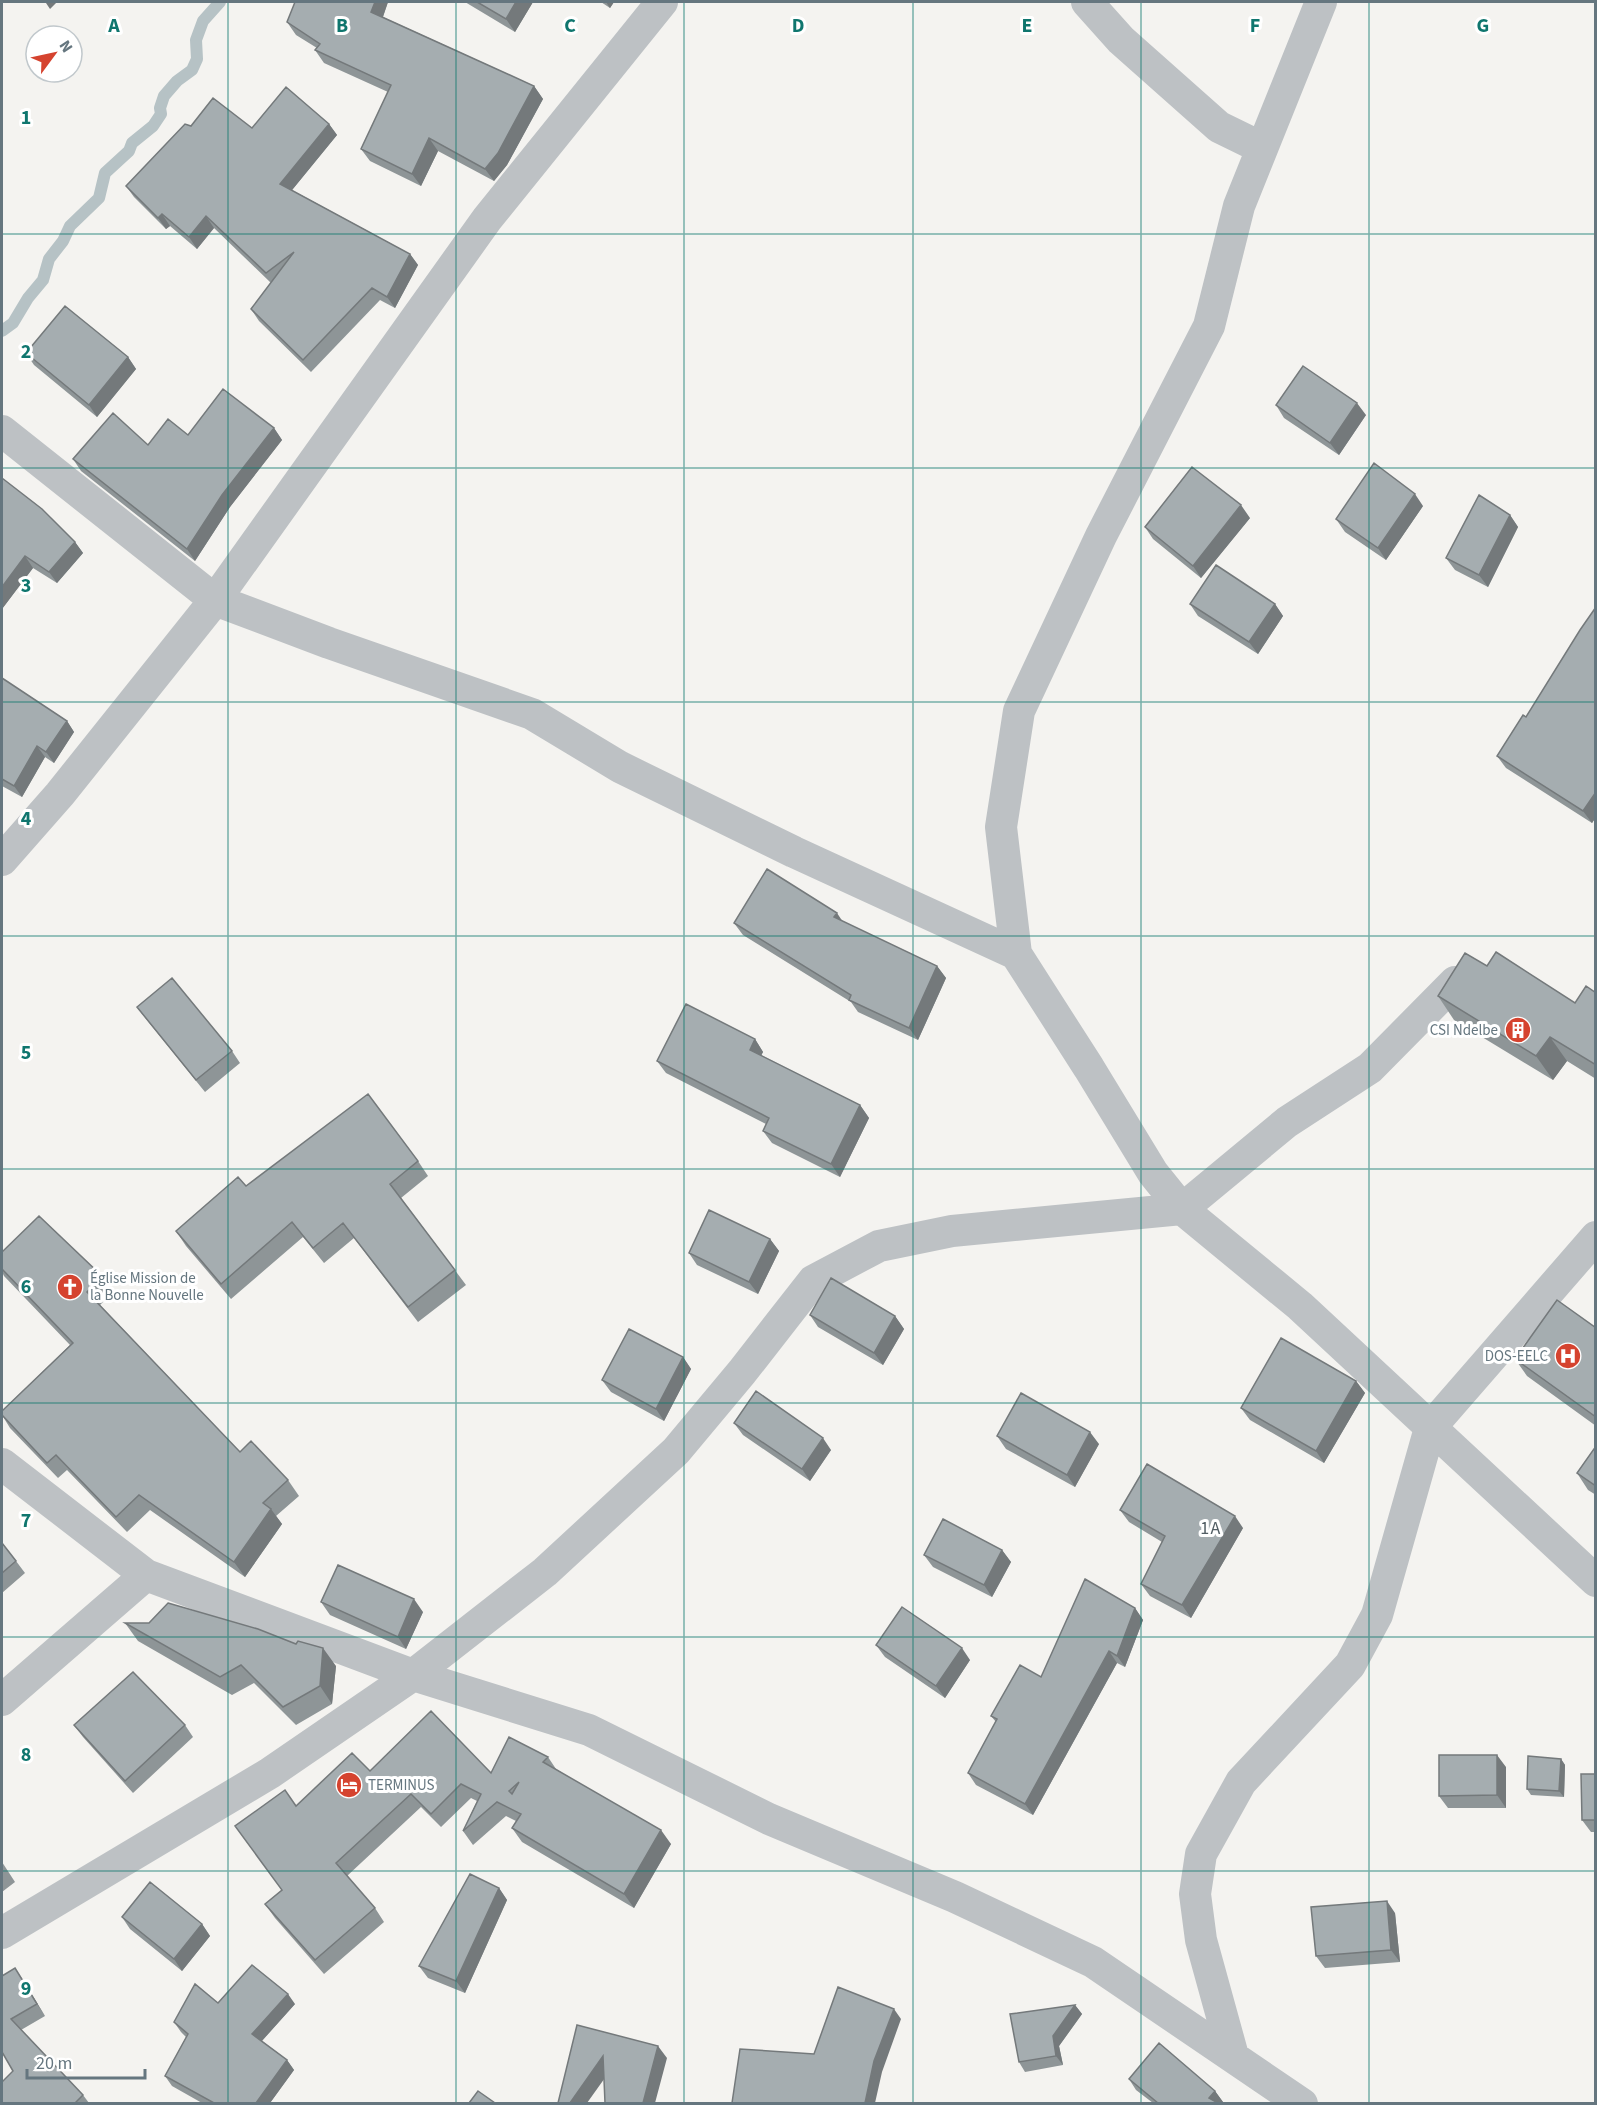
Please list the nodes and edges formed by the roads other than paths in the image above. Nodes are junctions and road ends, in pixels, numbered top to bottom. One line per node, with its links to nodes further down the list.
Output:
1 (662, 2): 6 (street)
2 (1087, 2): 4 (street)
3 (1321, 2): 4 (street)
4 (1262, 148): 8 (street)
5 (4, 433): 6 (street)
6 (215, 600): 7 (street); 8 (street)
7 (2, 860)
8 (1016, 954): 10 (street)
9 (1455, 982): 10 (street)
10 (1182, 1209): 12 (street); 16 (street)
11 (1596, 1237): 12 (street)
12 (1430, 1428): 15 (street); 19 (street)
13 (2, 1464): 14 (street)
14 (146, 1575): 16 (street); 17 (street)
15 (1596, 1581)
16 (413, 1675): 18 (street); 19 (street)
17 (2, 1700)
18 (2, 1933)
19 (1233, 2056): 20 (street)
20 (1302, 2103)

